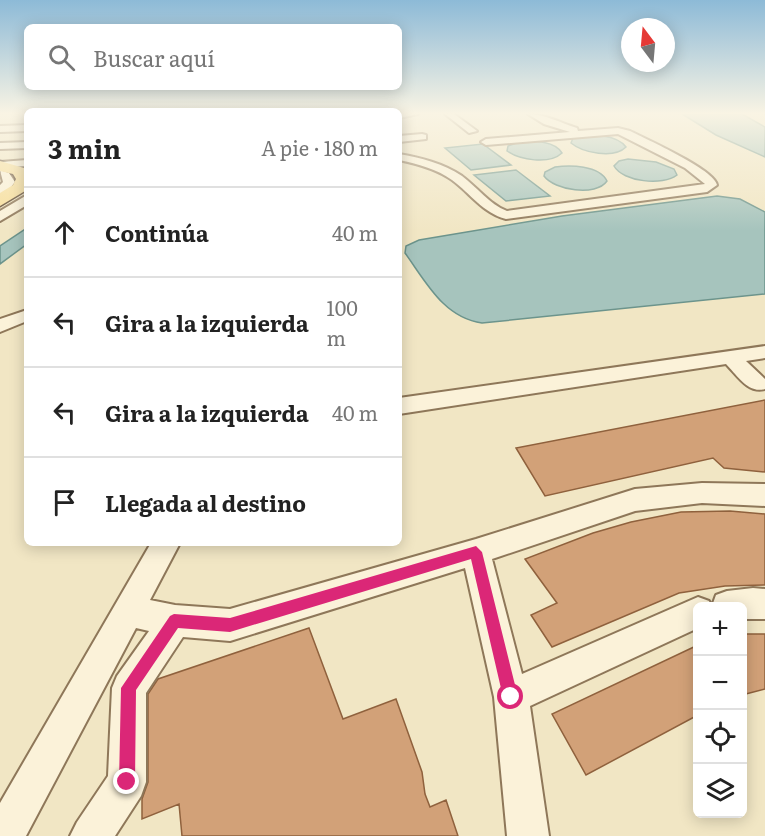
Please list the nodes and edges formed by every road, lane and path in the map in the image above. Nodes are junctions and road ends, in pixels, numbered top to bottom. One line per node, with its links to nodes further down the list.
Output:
1 (662, 153): 2 (street)
2 (402, 158)
3 (0, 165): 5 (main road)
4 (0, 173): 5 (street)
5 (19, 184): 6 (main road); 7 (street)
6 (0, 201)
7 (0, 217)
8 (24, 316): 9 (street)
9 (0, 326)
10 (765, 352): 11 (street)
11 (730, 357): 12 (street); 13 (street)
12 (758, 384)
13 (402, 406)
14 (765, 495): 16 (street)
15 (164, 546): 19 (street)
16 (476, 552): 21 (street); 22 (street)
17 (747, 604): 18 (street)
18 (765, 604)
19 (130, 611): 21 (street); 23 (street)
20 (693, 614): 22 (street)
21 (174, 621): 24 (street)
22 (511, 697): 25 (street)
23 (4, 836)
24 (91, 836)
25 (528, 836)

